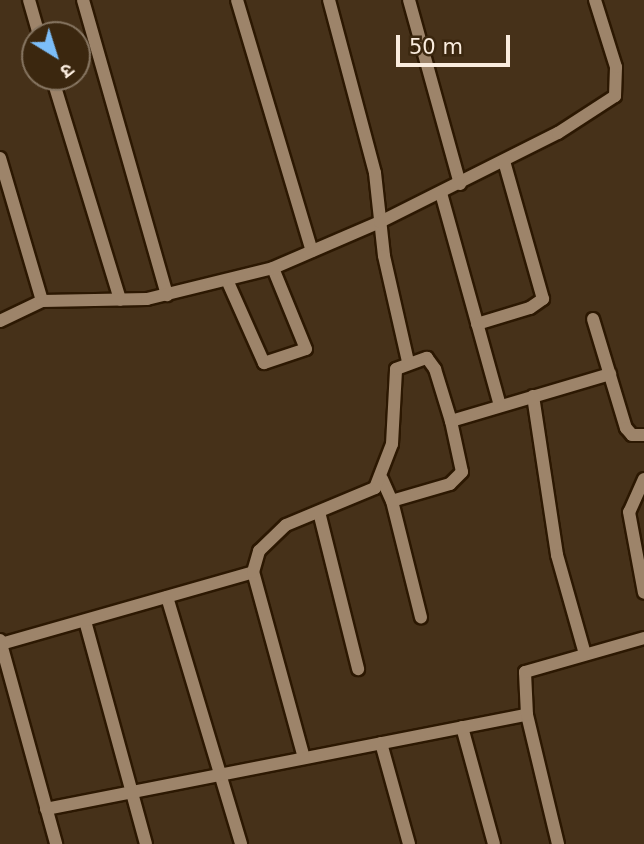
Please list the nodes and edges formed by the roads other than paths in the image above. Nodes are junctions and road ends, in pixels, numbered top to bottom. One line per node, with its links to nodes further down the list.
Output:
1 (29, 0): 7 (street)
2 (83, 0): 17 (street)
3 (237, 0): 14 (street)
4 (329, 0): 13 (street)
5 (409, 0): 11 (street)
6 (596, 0): 10 (street)
7 (35, 21)
8 (56, 91): 18 (street)
9 (0, 158): 19 (street)
10 (503, 162): 11 (street); 22 (street)
11 (460, 184): 12 (street)
12 (441, 193): 13 (street); 22 (street)
13 (380, 222): 14 (street); 23 (street)
14 (312, 251): 15 (street)
15 (273, 268): 16 (street); 16 (street)
16 (227, 280): 17 (street)
17 (167, 295): 18 (street)
18 (120, 300): 19 (street)
19 (42, 301): 21 (street)
20 (593, 319): 24 (street)
21 (0, 321)
22 (477, 324): 26 (street)
23 (408, 362): 27 (street); 29 (street)
24 (610, 374): 25 (street); 28 (street)
25 (533, 396): 26 (street); 40 (street)
26 (499, 405): 27 (street)
27 (451, 421): 31 (street)
28 (644, 435)
29 (382, 479): 31 (street); 32 (street)
30 (644, 479): 34 (street)
31 (392, 501): 36 (street)
32 (319, 512): 33 (street); 41 (street)
33 (253, 572): 35 (street); 45 (street)
34 (644, 593)
35 (167, 597): 37 (street); 46 (street)
36 (421, 617)
37 (85, 621): 39 (street); 47 (street)
38 (644, 638): 40 (street)
39 (1, 642): 48 (street)
40 (585, 653): 42 (street)
41 (358, 669)
42 (527, 715): 43 (street); 54 (street)
43 (462, 727): 44 (street); 53 (street)
44 (382, 743): 45 (street); 52 (street)
45 (304, 758): 46 (street)
46 (220, 775): 47 (street); 51 (street)
47 (131, 792): 48 (street); 50 (street)
48 (46, 809): 49 (street)
49 (56, 844)
50 (146, 844)
51 (241, 844)
52 (409, 844)
53 (495, 844)
54 (558, 844)

